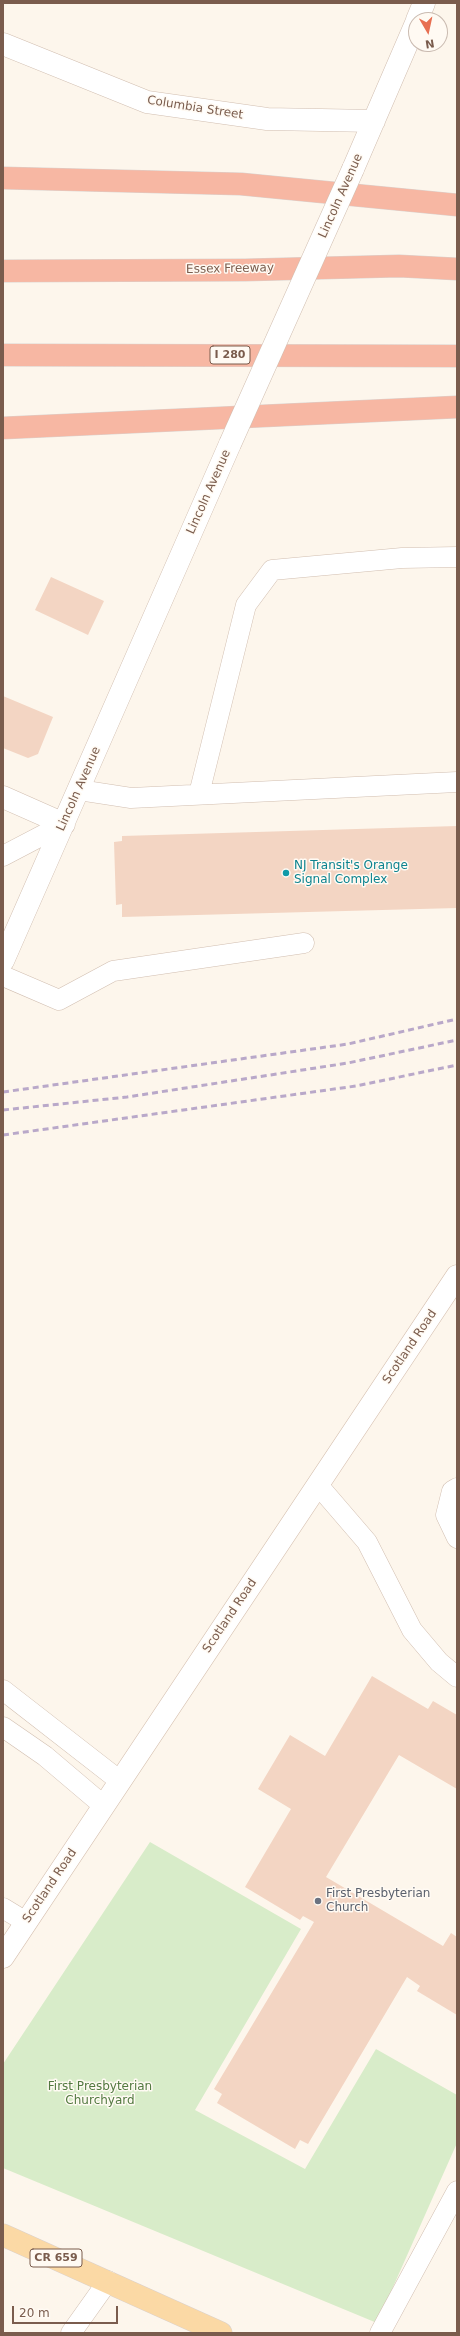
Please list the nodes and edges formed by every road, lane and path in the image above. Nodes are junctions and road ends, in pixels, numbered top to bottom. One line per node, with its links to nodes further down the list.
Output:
1 (408, 42): 3 (street, Lincoln Avenue)
2 (3, 44): 3 (street, Columbia Street)
3 (374, 121): 14 (street, Lincoln Avenue, bridge)
4 (3, 178): 5 (highway)
5 (457, 205)
6 (457, 268): 7 (highway, Essex Freeway)
7 (3, 271)
8 (3, 355): 9 (highway, I 280)
9 (457, 356)
10 (457, 407): 11 (highway)
11 (3, 428)
12 (457, 557): 15 (lane)
13 (457, 782): 15 (lane)
14 (79, 790): 15 (lane); 17 (street, Lincoln Avenue)
15 (199, 794)
16 (3, 797): 17 (street)
17 (64, 824): 18 (lane); 20 (street, Lincoln Avenue)
18 (3, 856)
19 (304, 943): 21 (lane)
20 (3, 961)
21 (3, 976)
22 (457, 1276): 23 (street, Scotland Road)
23 (318, 1485): 26 (lane); 29 (street, Scotland Road)
24 (457, 1488): 25 (lane)
25 (457, 1538)
26 (457, 1677)
27 (3, 1690): 29 (lane)
28 (3, 1727): 30 (lane)
29 (120, 1781): 30 (street, Scotland Road)
30 (104, 1806): 32 (street, Scotland Road)
31 (3, 1908): 32 (lane)
32 (26, 1922): 33 (street, Scotland Road)
33 (5, 1951)
34 (457, 2191): 39 (lane)
35 (3, 2234): 36 (main road, CR 659)
36 (108, 2281): 37 (lane); 38 (main road, CR 659)
37 (71, 2333)
38 (221, 2333)
39 (380, 2333)

